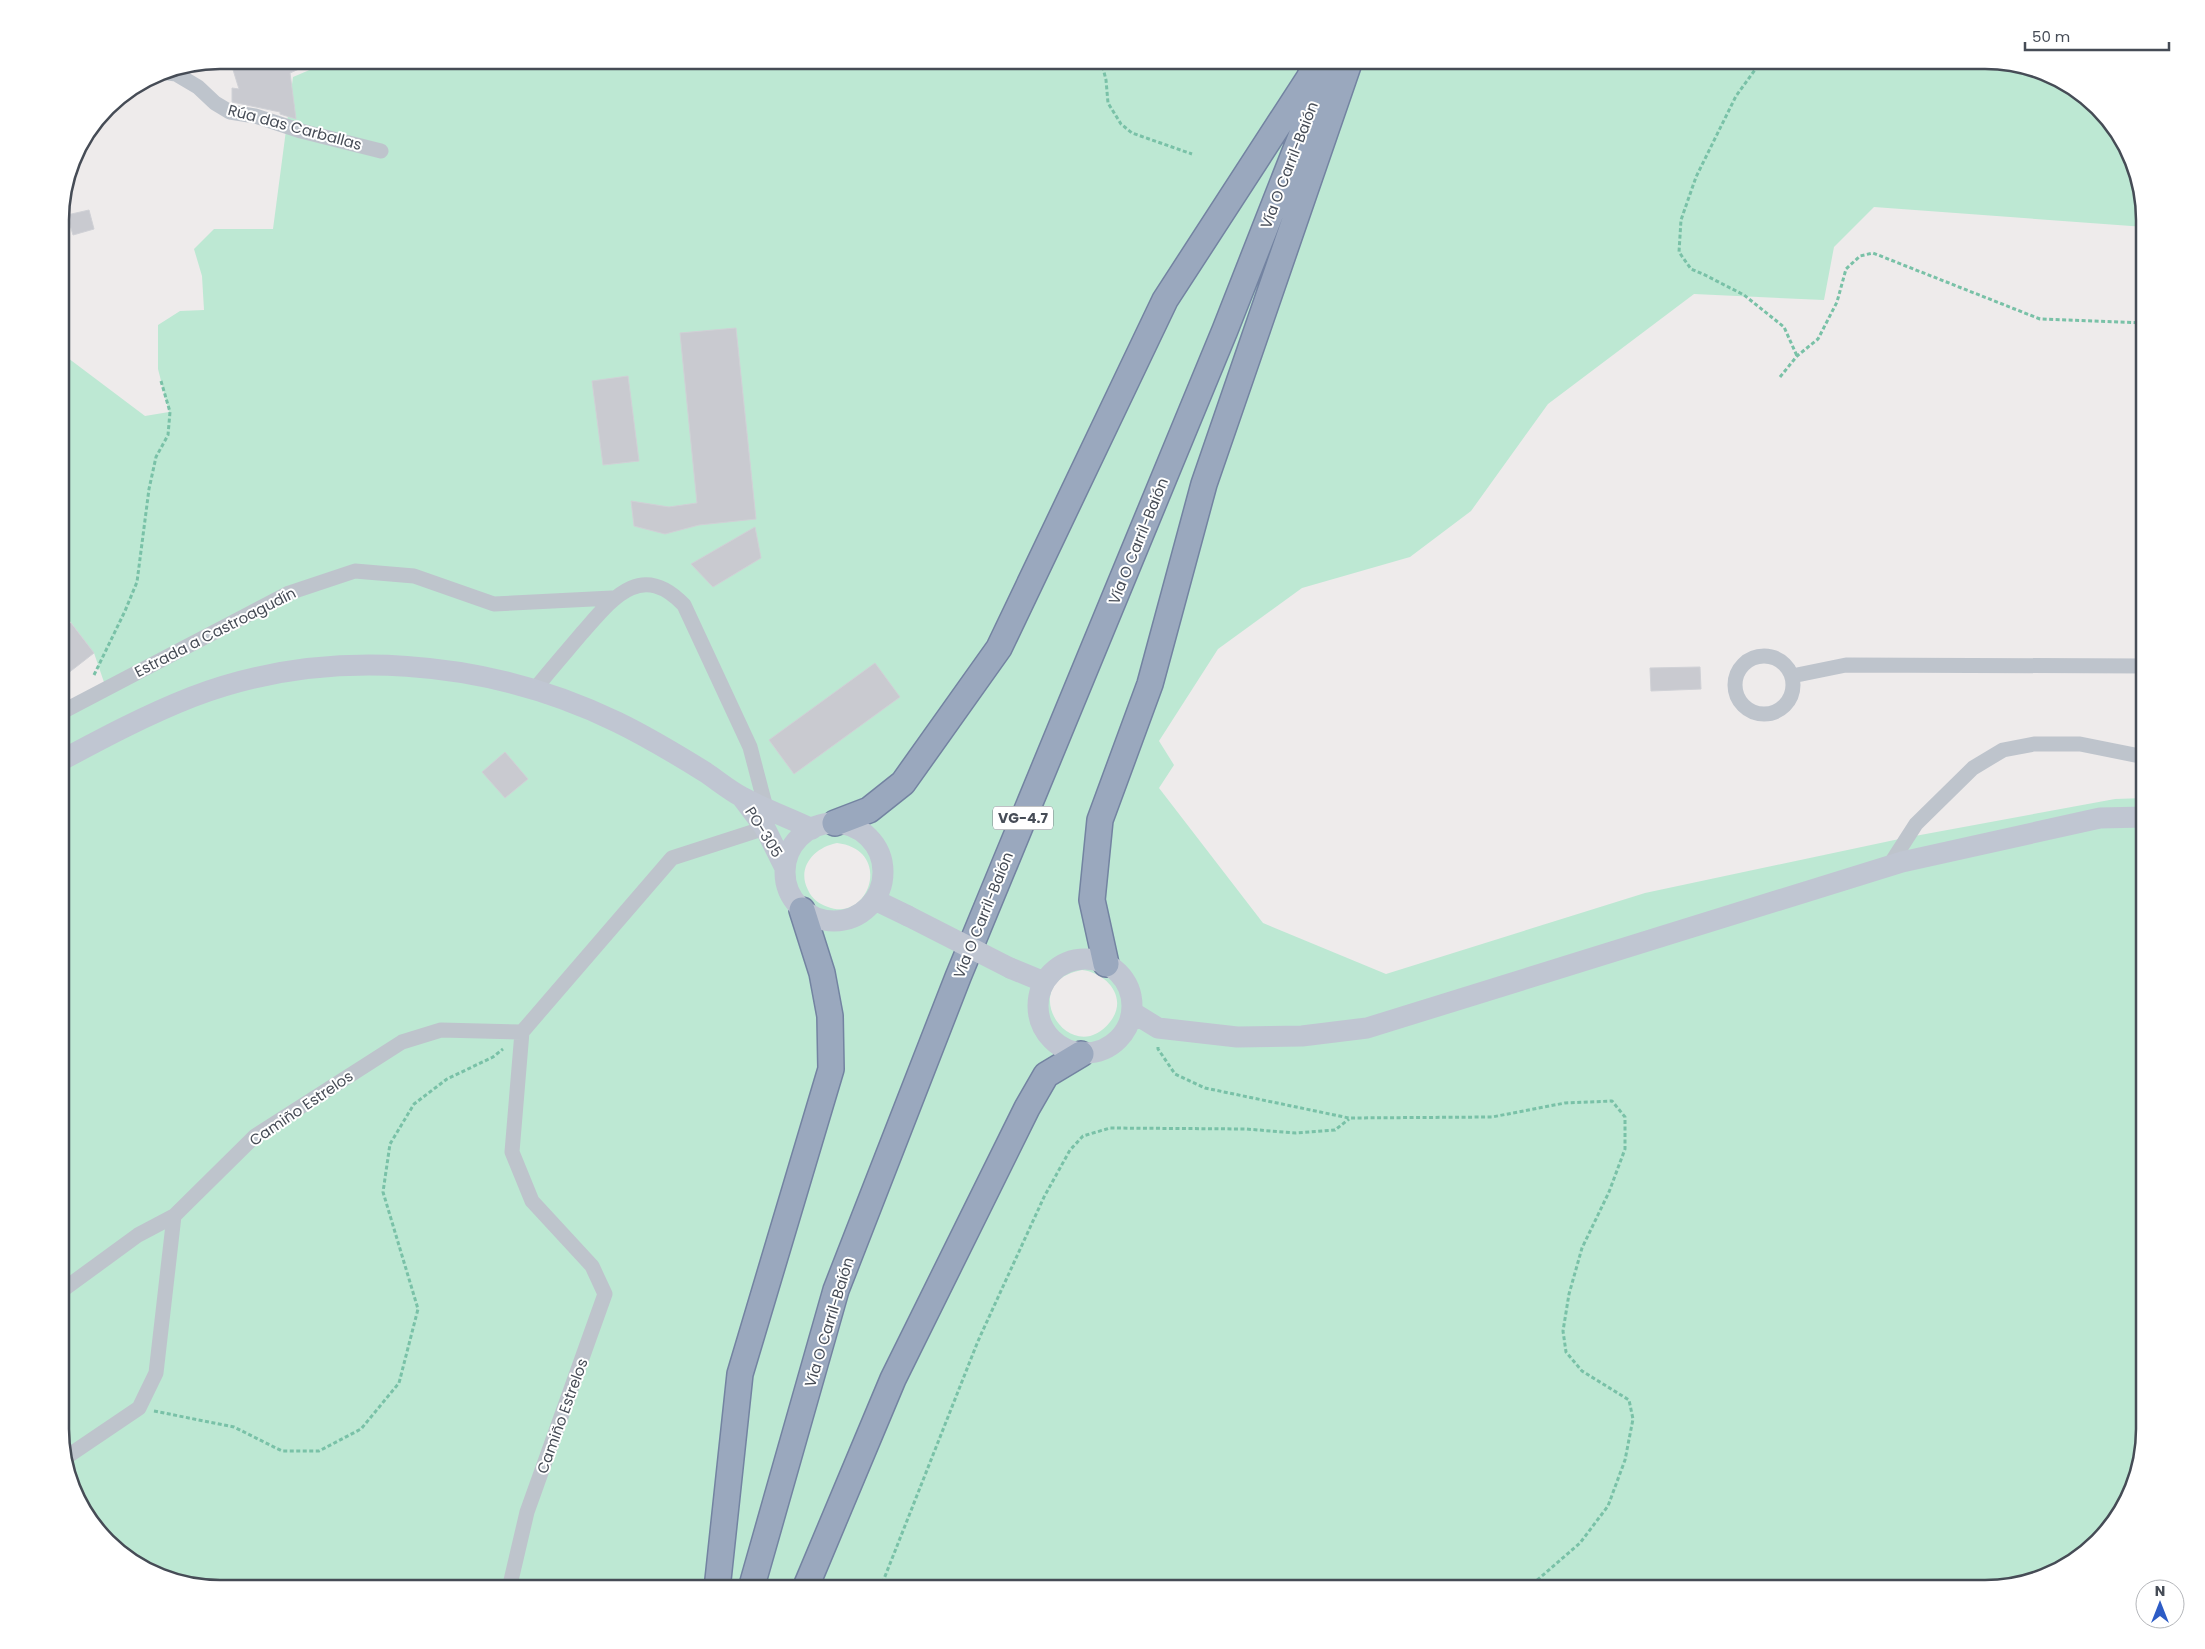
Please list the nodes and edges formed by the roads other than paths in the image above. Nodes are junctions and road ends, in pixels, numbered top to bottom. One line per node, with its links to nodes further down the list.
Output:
1 (1313, 69): 15 (highway)
2 (1327, 69): 30 (highway, Vía O Carril-Baión / VG-4.7)
3 (1347, 69): 20 (highway)
4 (178, 75): 5 (street, Rúa das Carballas)
5 (381, 151)
6 (612, 598): 9 (street, Estrada a Castroagudín); 10 (street, Estrada a Castroagudín); 14 (street, Estrada a Castroagudín)
7 (2136, 666): 8 (street)
8 (1792, 676)
9 (535, 689): 11 (main road, PO-305); 14 (main road, PO-305 / PO-305)
10 (69, 708)
11 (69, 755)
12 (2136, 755): 16 (street)
13 (2136, 817): 16 (main road)
14 (766, 818): 15 (main road, PO-305); 17 (main road, PO-305); 23 (street)
15 (823, 826): 17 (main road, PO-305); 18 (main road, PO-305)
16 (1889, 866): 22 (main road)
17 (785, 868): 19 (main road, PO-305)
18 (875, 900): 19 (main road); 21 (main road, bridge)
19 (802, 910): 29 (highway)
20 (1106, 964): 21 (main road); 22 (main road)
21 (1044, 982): 24 (main road)
22 (1132, 1012): 24 (main road)
23 (522, 1032): 25 (street, Camiño Estrelos); 28 (street, Camiño Estrelos)
24 (1081, 1054): 31 (highway)
25 (174, 1216): 26 (street, Camiño Estrelos); 27 (street)
26 (69, 1285)
27 (71, 1454)
28 (511, 1580)
29 (718, 1580)
30 (754, 1580)
31 (809, 1580)

